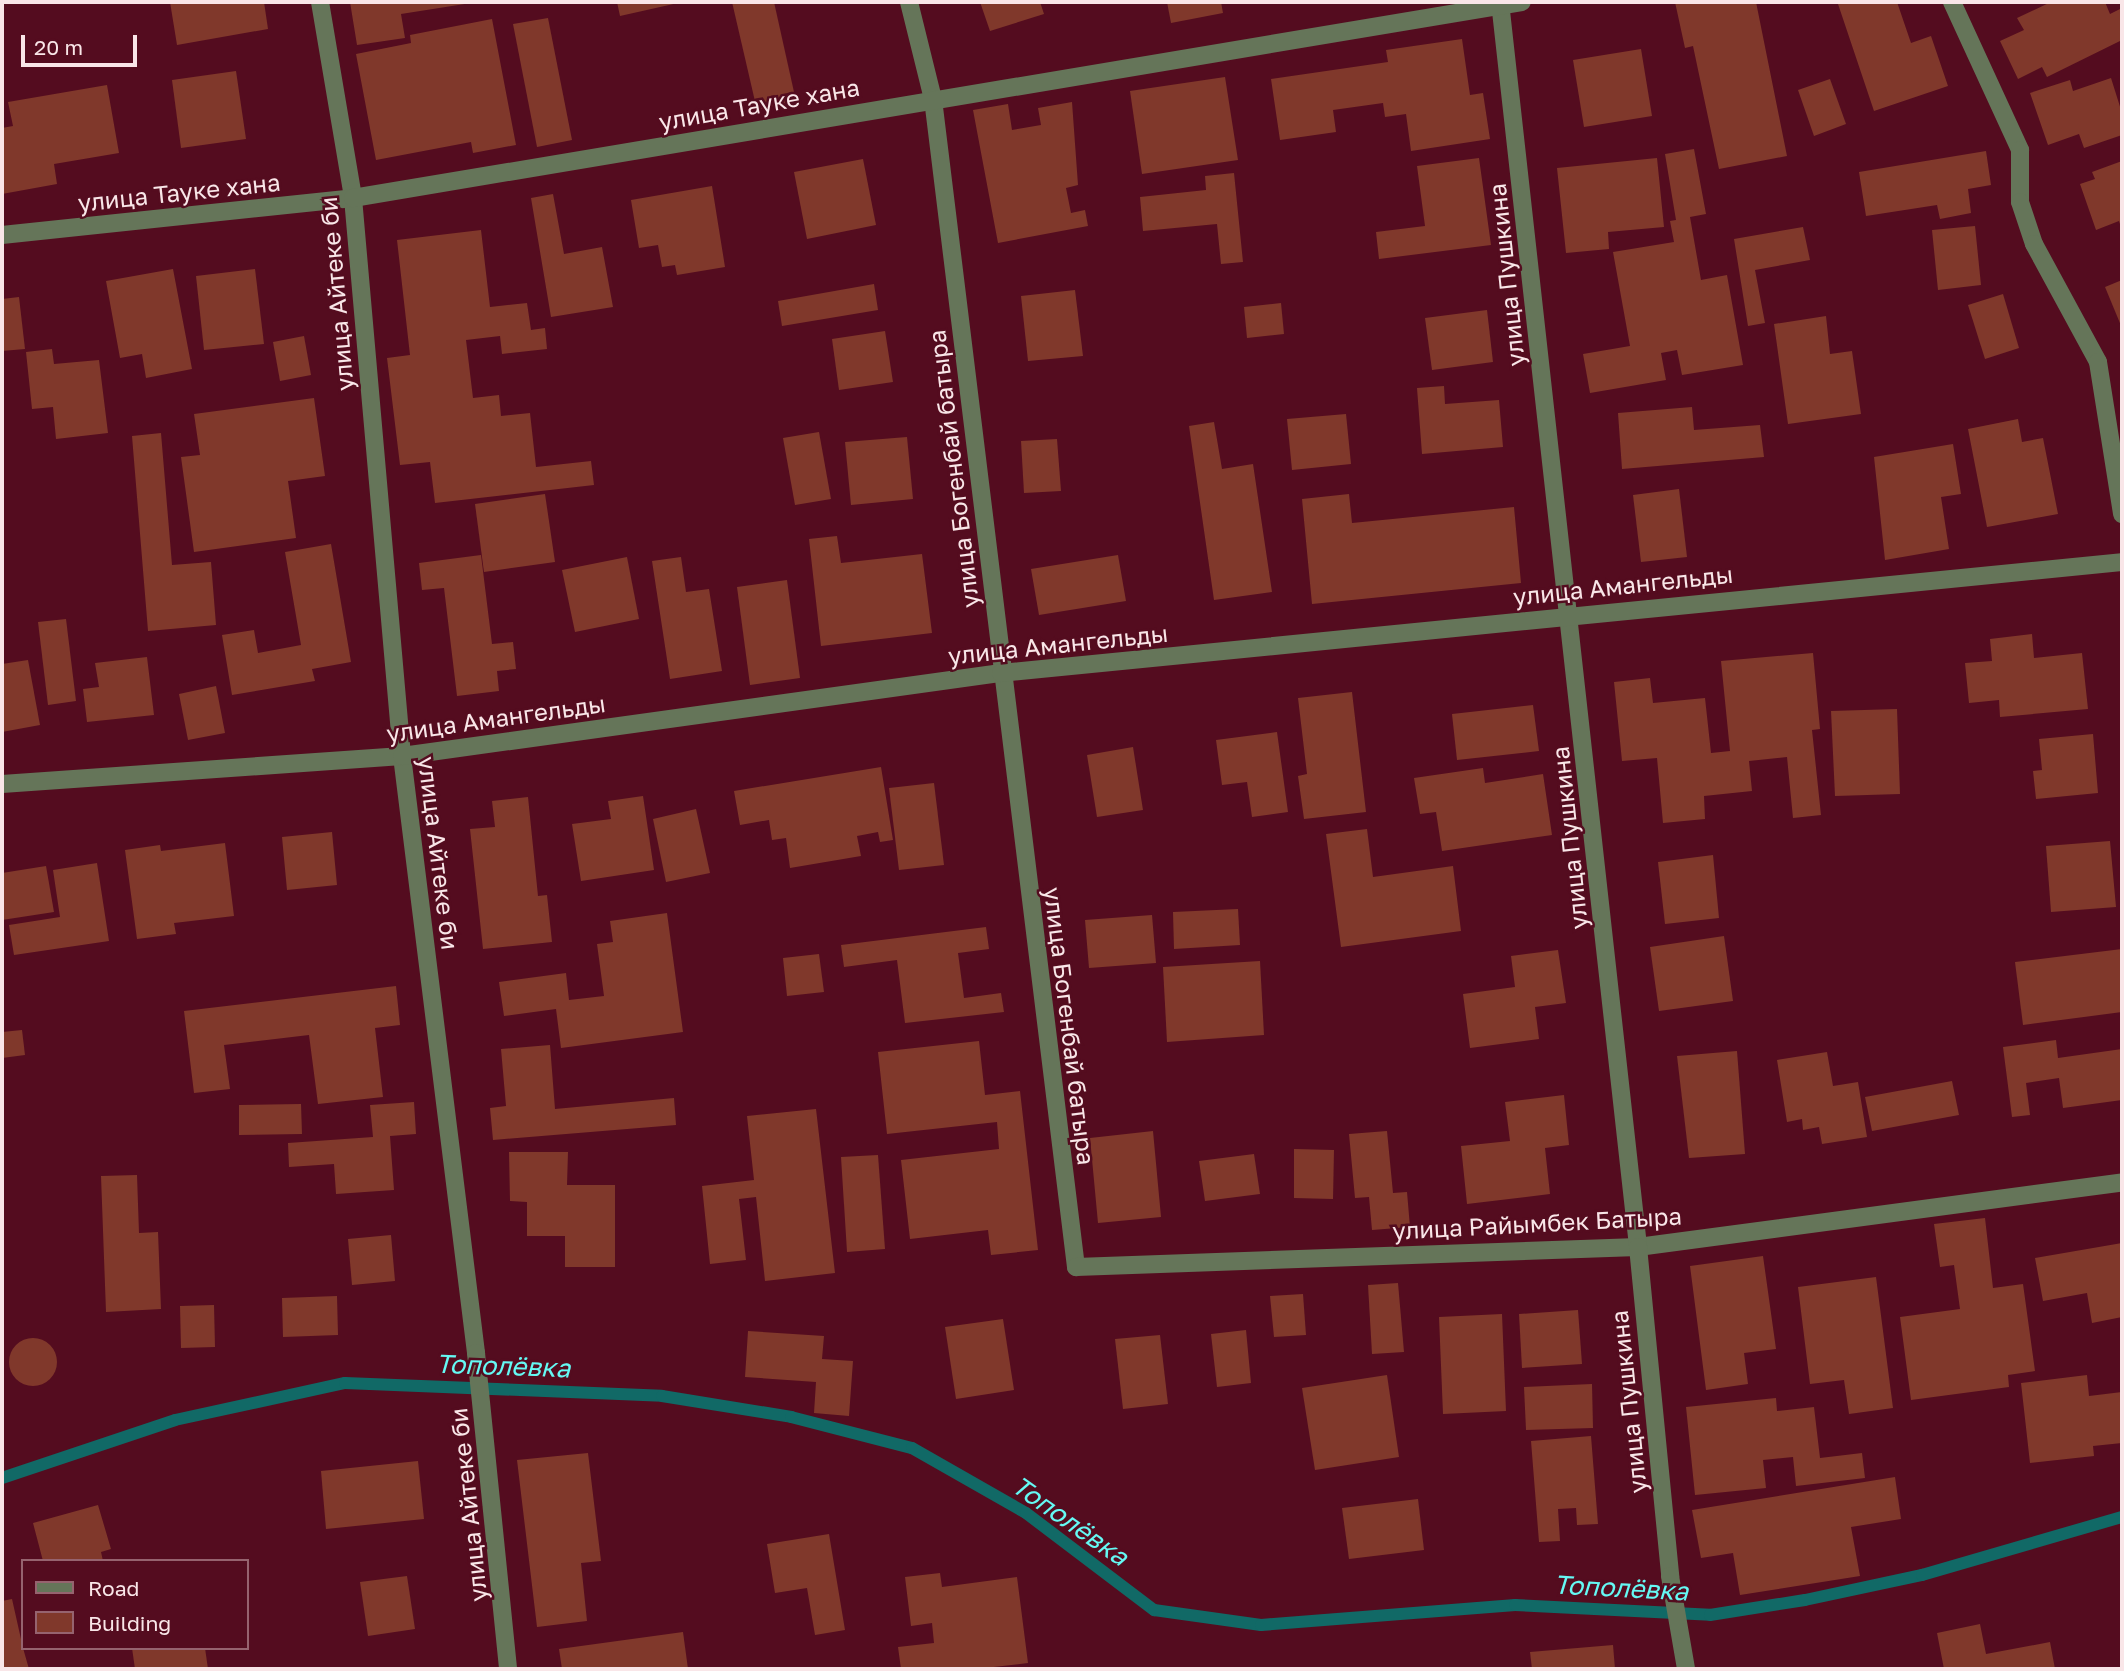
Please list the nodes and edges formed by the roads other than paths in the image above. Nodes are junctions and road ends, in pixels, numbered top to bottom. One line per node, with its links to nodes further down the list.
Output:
1 (320, 2): 7 (street, улица Айтеке би)
2 (909, 2): 6 (street, улица Богенбай батыра)
3 (1522, 2): 5 (street, улица Тауке хана)
4 (1952, 2): 9 (street)
5 (1500, 3): 6 (street, улица Тауке хана); 11 (street, улица Пушкина)
6 (933, 99): 7 (street, улица Тауке хана); 12 (street, улица Богенбай батыра)
7 (353, 198): 8 (street, улица Тауке хана); 13 (street, улица Айтеке би)
8 (2, 235)
9 (2122, 514)
10 (2122, 562): 11 (street, улица Амангельды)
11 (1569, 614): 12 (street, улица Амангельды); 16 (street, улица Пушкина)
12 (1001, 673): 13 (street, улица Амангельды); 17 (street, улица Богенбай батыра)
13 (402, 757): 14 (street, улица Амангельды); 18 (street, улица Айтеке би)
14 (2, 784)
15 (2122, 1182): 16 (street, улица Райымбек Батыра)
16 (1638, 1247): 17 (street, улица Райымбек Батыра); 19 (street, улица Пушкина)
17 (1076, 1267)
18 (509, 1669)
19 (1686, 1669)

